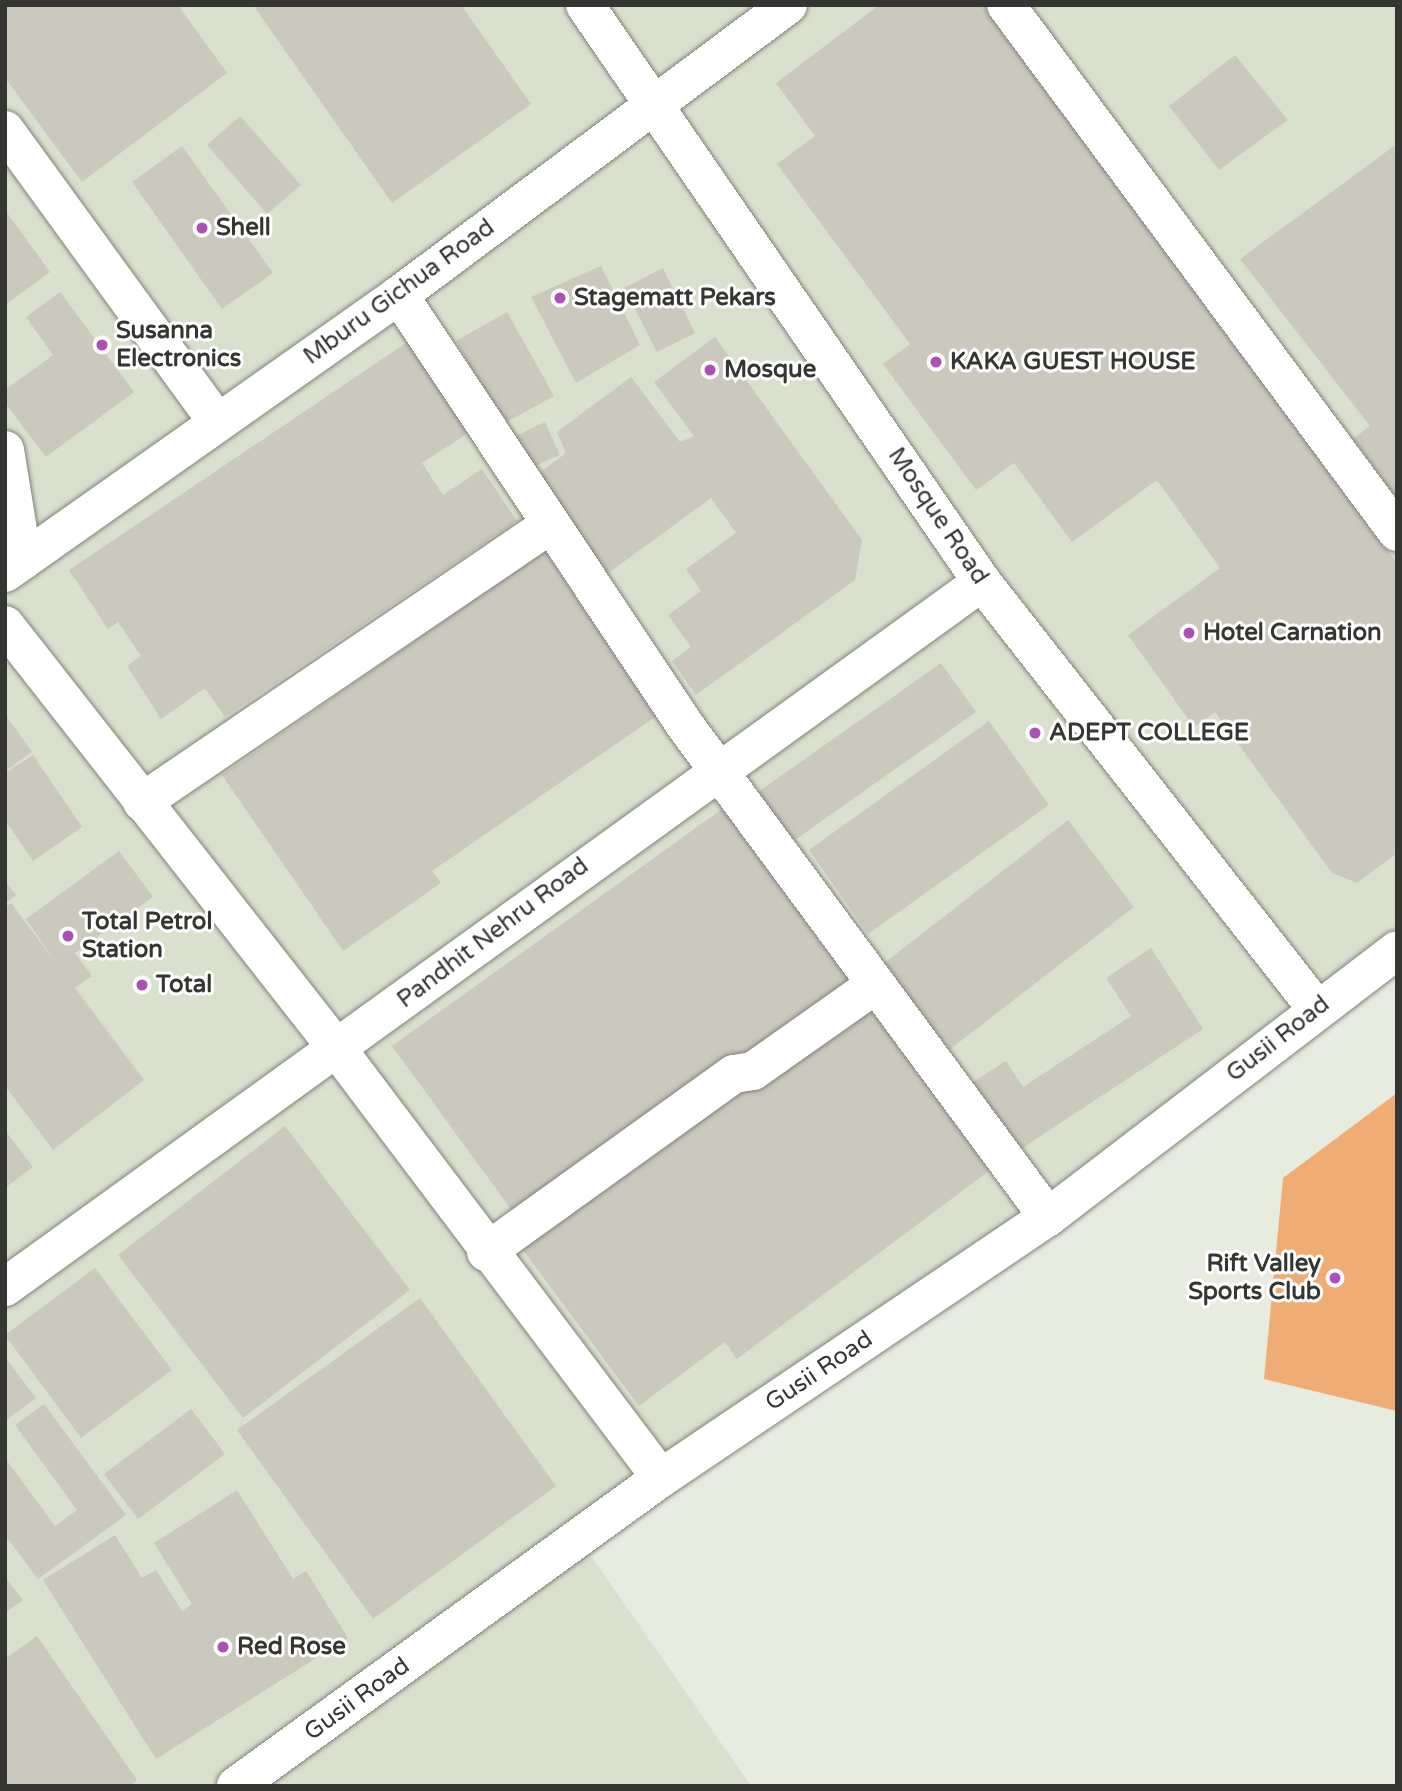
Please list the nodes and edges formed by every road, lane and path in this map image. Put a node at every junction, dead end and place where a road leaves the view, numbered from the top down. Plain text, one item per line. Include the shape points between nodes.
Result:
1 (585, 5) edge
2 (788, 5) edge
3 (1006, 5) edge
4 (657, 103) junction
5 (5, 130) edge
6 (399, 295) junction
7 (217, 422) junction
8 (5, 450) edge
9 (548, 526) junction
10 (1397, 532) edge
11 (14, 567) edge
12 (982, 582) junction
13 (5, 625) edge
14 (716, 769) junction
15 (142, 802) junction
16 (1397, 950) edge
17 (875, 985) junction
18 (1316, 1008) junction
19 (338, 1050) junction
20 (1048, 1216) junction
21 (486, 1252) junction
22 (5, 1287) edge
23 (661, 1478) junction
24 (236, 1786) edge

1 - 4 street, Mosque Road
2 - 4 street, Mburu Gichua Road
3 - 10 street
4 - 6 street, Mburu Gichua Road
4 - 12 street, Mosque Road
5 - 7 street
6 - 7 street, Mburu Gichua Road
6 - 9 street
7 - 11 street, Mburu Gichua Road
8 - 11 street
9 - 14 street
9 - 15 street
12 - 14 street, Pandhit Nehru Road
12 - 18 street, Mosque Road
13 - 15 street
14 - 17 street
14 - 19 street, Pandhit Nehru Road
15 - 19 street
16 - 18 street, Gusii Road
17 - 20 street
17 - 21 street via 753,1071 734,1074
18 - 20 street, Gusii Road
19 - 21 street
19 - 22 street, Pandhit Nehru Road
20 - 23 street, Gusii Road
21 - 23 street
23 - 24 street, Gusii Road

